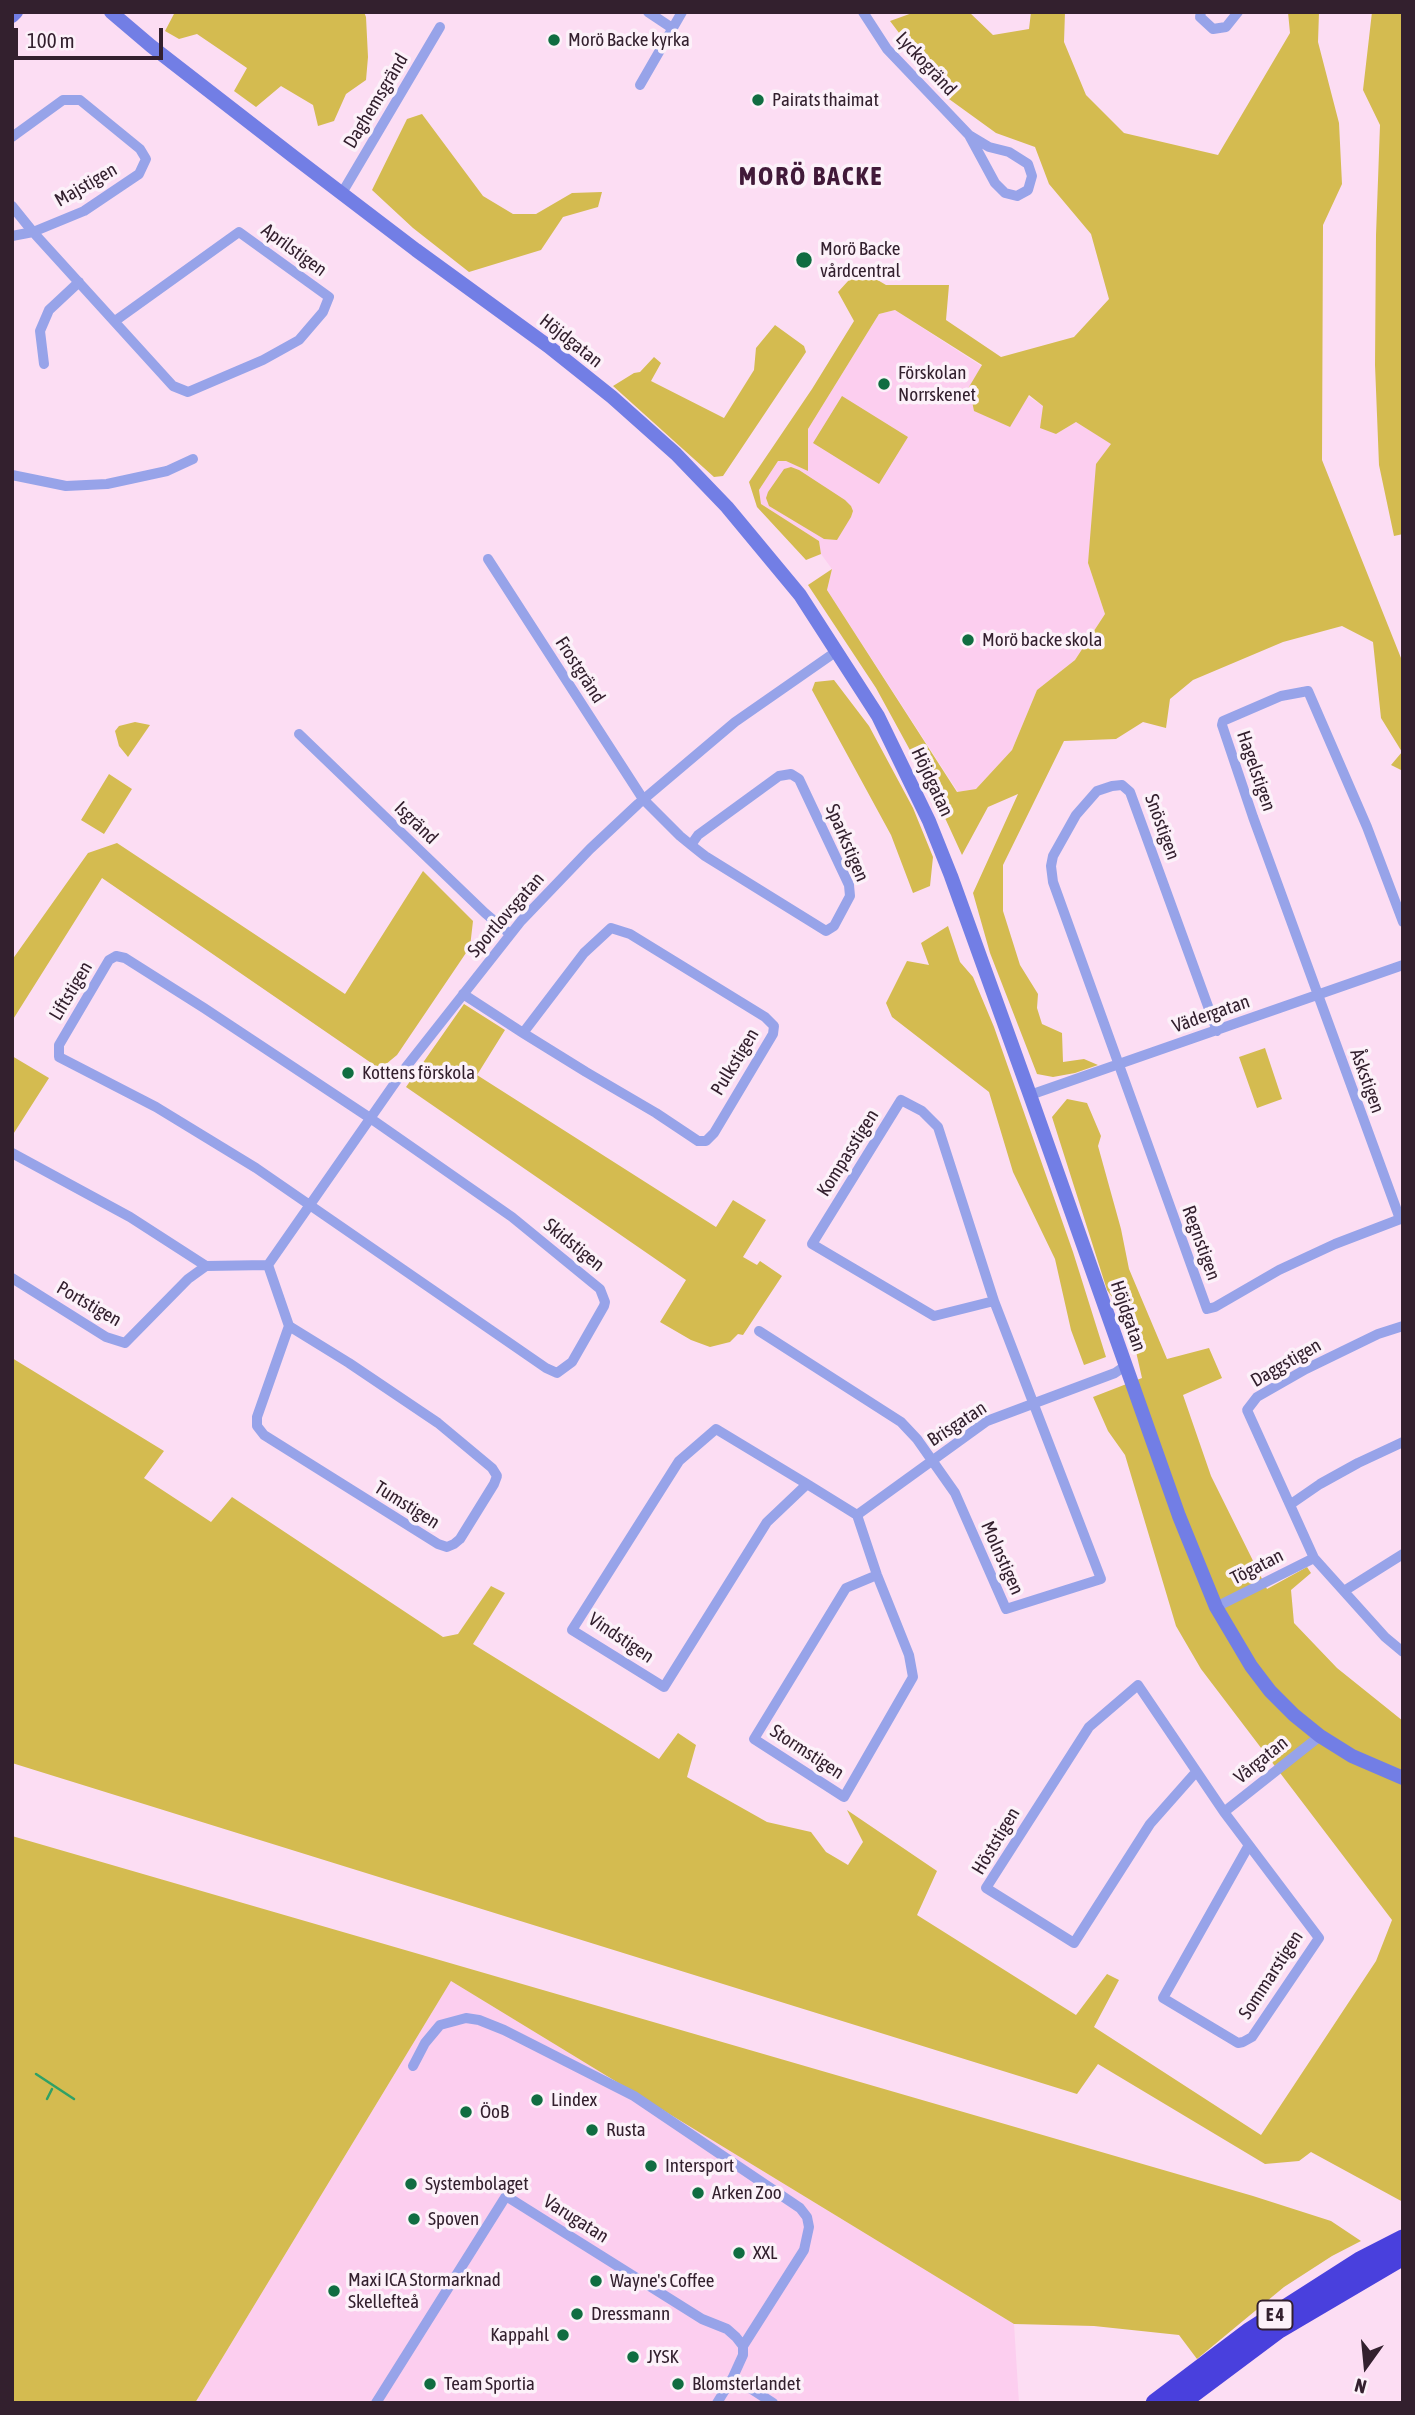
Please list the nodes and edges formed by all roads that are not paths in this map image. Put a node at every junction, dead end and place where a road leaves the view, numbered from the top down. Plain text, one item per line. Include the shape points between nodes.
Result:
1 (16, 12) edge
2 (111, 12) edge
3 (648, 12) edge
4 (682, 12) edge
5 (863, 12) edge
6 (1201, 12) edge
7 (1238, 12) edge
8 (12, 16) edge
9 (440, 27) dead end
10 (672, 27) junction
11 (640, 85) dead end
12 (969, 135) junction
13 (12, 137) edge
14 (342, 193) junction
15 (12, 206) edge
16 (33, 232) junction
17 (12, 236) edge
18 (79, 282) junction
19 (115, 321) junction
20 (44, 364) dead end
21 (193, 459) dead end
22 (12, 475) edge
23 (488, 559) dead end
24 (837, 651) junction
25 (299, 734) dead end
26 (643, 799) junction
27 (691, 845) junction
28 (1403, 922) edge
29 (510, 934) junction
30 (1403, 965) edge
31 (463, 994) junction
32 (1317, 995) junction
33 (1217, 1031) junction
34 (523, 1033) junction
35 (1118, 1063) junction
36 (1030, 1095) junction
37 (370, 1118) junction
38 (12, 1153) edge
39 (309, 1205) junction
40 (1401, 1218) edge
41 (268, 1265) junction
42 (206, 1266) junction
43 (12, 1278) edge
44 (994, 1301) junction
45 (289, 1326) junction
46 (1403, 1326) edge
47 (759, 1331) dead end
48 (1125, 1366) junction
49 (1035, 1403) junction
50 (1403, 1442) edge
51 (932, 1461) junction
52 (807, 1484) junction
53 (1291, 1504) junction
54 (856, 1515) junction
55 (1403, 1554) edge
56 (1314, 1558) junction
57 (877, 1574) junction
58 (1344, 1591) junction
59 (1216, 1607) junction
60 (1403, 1652) edge
61 (1320, 1736) junction
62 (1196, 1772) junction
63 (1403, 1778) edge
64 (1224, 1811) junction
65 (1249, 1845) junction
66 (413, 2066) dead end
67 (1403, 2239) edge
68 (1403, 2256) edge
69 (743, 2346) junction
70 (733, 2377) junction
71 (1213, 2377) junction
72 (376, 2403) edge
73 (717, 2403) edge
74 (773, 2403) edge
75 (1155, 2403) edge
76 (1180, 2403) edge
77 (1187, 2403) edge

1 - 8 street
2 - 14 street, Höjdgatan
3 - 10 street
4 - 10 street
5 - 12 street, Lyckogränd via 887,49
6 - 7 street via 1200,17 1213,29 1226,27
9 - 14 street, Daghemsgränd
10 - 11 street
12 - 12 street, Lyckogränd via 1028,164 1032,176 1028,190 1017,196 1005,193
13 - 16 street, Majstigen via 63,100 80,100 146,159 139,174 84,211
14 - 24 street, Höjdgatan via 548,346 676,454 764,549
15 - 16 street
16 - 17 street, Majstigen
16 - 18 street, Aprilstigen
18 - 19 street, Aprilstigen
18 - 20 street via 49,310 40,331
19 - 19 street, Aprilstigen via 173,386 188,392 299,340 323,312 329,297 239,232
21 - 22 street via 167,471 107,484 66,485
23 - 26 street, Frostgränd
24 - 26 street, Sportlovsgatan via 735,722
24 - 36 street, Höjdgatan via 878,716 929,821
25 - 29 street, Isgränd
26 - 27 street, Sparkstigen
26 - 29 street, Sportlovsgatan
27 - 27 street, Sparkstigen via 826,931 834,926 850,896 799,779 791,774 779,776 698,835
28 - 32 street, Hagelstigen via 1308,691 1281,696 1223,721
29 - 31 street, Sportlovsgatan
30 - 32 street, Vädergatan
31 - 34 street, Pulkstigen
31 - 37 street, Sportlovsgatan
32 - 33 street, Vädergatan
32 - 40 street, Åskstigen
33 - 35 street, Vädergatan
33 - 35 street, Snöstigen via 1138,808 1122,785 1112,786 1097,791 1076,815 1051,866 1053,883
34 - 34 street, Pulkstigen via 698,1141 713,1133 774,1026 630,934 611,928 584,953
35 - 36 street, Vädergatan
35 - 40 street, Regnstigen via 1207,1309 1279,1270
36 - 48 street, Höjdgatan
37 - 39 street, Sportlovsgatan
37 - 39 street, Skidstigen via 512,1217 600,1289 604,1306 572,1362 557,1374 546,1368
37 - 39 street, Liftstigen via 125,958 109,960 60,1045 60,1057 156,1107
38 - 42 street via 130,1217
39 - 41 street, Sportlovsgatan
41 - 42 street
41 - 45 street
42 - 43 street, Portstigen via 125,1343 106,1337
44 - 44 street, Kompasstigen via 934,1316 812,1244 901,1100 938,1127
44 - 49 street, Kompasstigen
45 - 45 street, Tumstigen via 257,1426 264,1435 438,1544 454,1544 494,1483 497,1476 492,1468 438,1423
46 - 53 street, Daggstigen via 1306,1369 1257,1396 1247,1410
47 - 51 street, Molnstigen via 901,1422
48 - 49 street, Brisgatan
48 - 59 street, Höjdgatan
49 - 51 street, Brisgatan via 987,1421
49 - 51 street, Molnstigen via 1101,1579 1006,1609 955,1493
50 - 53 street
51 - 54 street, Brisgatan
52 - 52 street, Vindstigen via 767,1521 664,1687 572,1630 679,1461 716,1429
52 - 54 street, Vindstigen
53 - 56 street, Daggstigen
54 - 57 street, Stormstigen
55 - 58 street
56 - 58 street, Daggstigen
56 - 59 street, Tögatan
57 - 57 street, Stormstigen via 846,1588 754,1739 845,1797 913,1677
58 - 60 street, Daggstigen
59 - 61 street, Höjdgatan via 1270,1691
61 - 63 street, Höjdgatan
61 - 64 street, Vårgatan
62 - 62 street, Höststigen via 1138,1685 1088,1727 986,1888 1074,1943 1150,1824
62 - 64 street, Höststigen
64 - 65 street, Sommarstigen
65 - 65 street, Sommarstigen via 1163,1998 1238,2043 1252,2037 1319,1938
66 - 69 street via 440,2025 466,2018 479,2020 634,2096 800,2208 810,2227 804,2250
67 - 75 highway, E 4 via 1249,2332
68 - 71 highway, E 4 via 1314,2307
69 - 70 street
69 - 72 street, Varugatan via 727,2329 702,2319 506,2196
70 - 73 street
70 - 74 street
71 - 76 highway, E 4
71 - 77 highway

